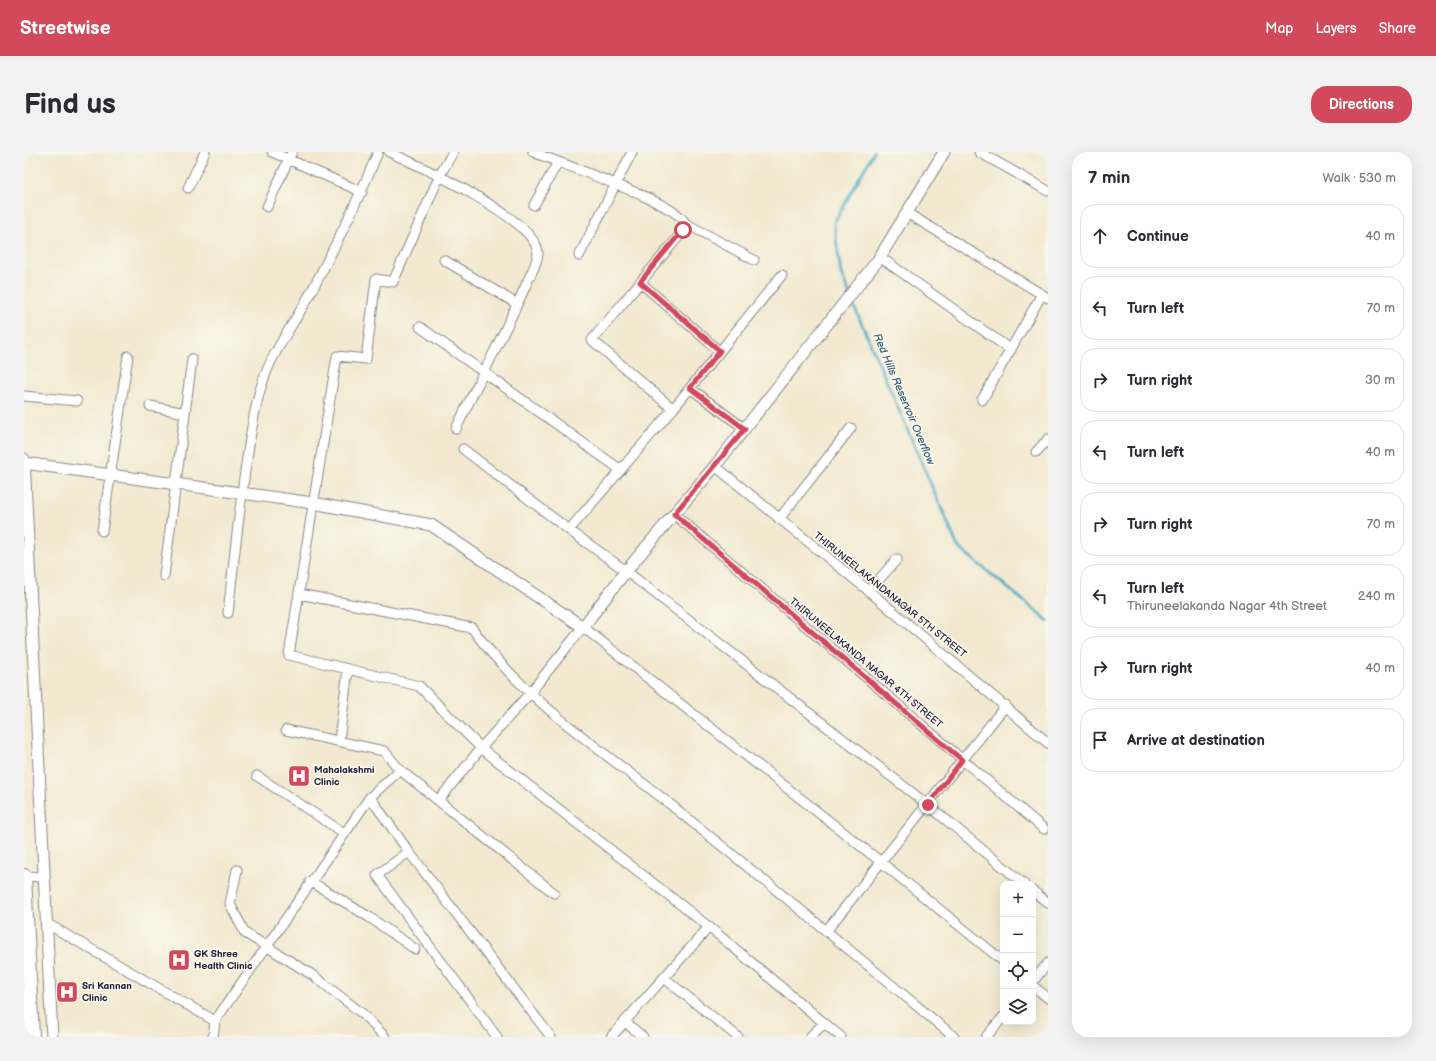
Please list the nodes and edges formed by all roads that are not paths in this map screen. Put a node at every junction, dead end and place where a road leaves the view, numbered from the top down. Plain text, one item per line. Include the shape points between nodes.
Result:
1 (205, 152) edge
2 (272, 152) edge
3 (378, 152) edge
4 (389, 152) edge
5 (453, 152) edge
6 (534, 152) edge
7 (632, 152) edge
8 (944, 152) edge
9 (979, 152) edge
10 (291, 156) edge
11 (558, 162) junction
12 (440, 175) junction
13 (614, 184) junction
14 (188, 188) dead end
15 (1048, 191) edge
16 (362, 192) junction
17 (534, 205) dead end
18 (267, 207) dead end
19 (907, 214) junction
20 (685, 223) junction
21 (580, 256) dead end
22 (879, 259) junction
23 (444, 260) dead end
24 (754, 260) dead end
25 (782, 275) dead end
26 (640, 282) junction
27 (1045, 296) edge
28 (517, 304) junction
29 (420, 327) dead end
30 (1011, 350) junction
31 (720, 351) junction
32 (128, 356) dead end
33 (192, 359) dead end
34 (484, 371) junction
35 (690, 388) junction
36 (24, 396) edge
37 (982, 400) dead end
38 (77, 401) dead end
39 (150, 406) dead end
40 (673, 409) junction
41 (185, 412) junction
42 (851, 428) dead end
43 (456, 429) dead end
44 (745, 429) junction
45 (1048, 439) edge
46 (463, 449) dead end
47 (1036, 452) dead end
48 (24, 459) edge
49 (24, 462) edge
50 (715, 466) junction
51 (621, 470) junction
52 (111, 475) junction
53 (176, 484) junction
54 (241, 493) junction
55 (313, 503) junction
56 (674, 514) junction
57 (780, 519) junction
58 (569, 530) junction
59 (102, 531) dead end
60 (897, 559) dead end
61 (626, 571) junction
62 (164, 576) dead end
63 (869, 591) junction
64 (299, 594) junction
65 (228, 613) dead end
66 (583, 626) junction
67 (348, 669) junction
68 (530, 693) junction
69 (1006, 705) junction
70 (286, 730) dead end
71 (339, 741) junction
72 (1048, 743) edge
73 (481, 748) junction
74 (962, 760) junction
75 (400, 770) junction
76 (257, 776) dead end
77 (370, 797) junction
78 (439, 800) junction
79 (928, 805) junction
80 (1044, 829) dead end
81 (344, 833) junction
82 (409, 852) junction
83 (881, 862) junction
84 (237, 870) dead end
85 (24, 876) edge
86 (44, 877) junction
87 (310, 881) junction
88 (1020, 881) edge
89 (554, 892) dead end
90 (1036, 893) edge
91 (1047, 902) edge
92 (46, 923) junction
93 (709, 927) junction
94 (827, 930) junction
95 (265, 946) junction
96 (415, 949) dead end
97 (1000, 959) edge
98 (1048, 964) edge
99 (664, 978) junction
100 (1036, 978) edge
101 (1036, 988) edge
102 (1048, 998) edge
103 (215, 1021) junction
104 (1000, 1021) edge
105 (625, 1022) junction
106 (824, 1023) junction
107 (32, 1037) edge
108 (52, 1037) edge
109 (213, 1037) edge
110 (385, 1037) edge
111 (497, 1037) edge
112 (551, 1037) edge
113 (611, 1037) edge
114 (644, 1037) edge
115 (738, 1037) edge
116 (810, 1037) edge
117 (841, 1037) edge
118 (954, 1037) edge
119 (986, 1037) edge

1 - 14 street
2 - 10 street
3 - 16 street
4 - 12 street
5 - 12 street
6 - 11 street
7 - 13 street
8 - 19 street
9 - 15 street
10 - 16 street
10 - 18 street
11 - 13 street
11 - 17 street
12 - 28 street via 516,221 534,241 538,253
12 - 55 street via 393,282 376,279 366,359 337,356
13 - 20 street via 670,209 683,218
13 - 21 street
16 - 54 street via 309,296 275,353 262,383 254,413
19 - 22 street
19 - 27 street
20 - 24 street
20 - 26 street via 679,236
22 - 30 street
22 - 44 street
23 - 28 street
25 - 31 street
26 - 31 street
26 - 40 street via 592,340
27 - 30 street
28 - 34 street
29 - 34 street
30 - 37 street
31 - 35 street
32 - 52 street
33 - 41 street
34 - 43 street
34 - 51 street
35 - 40 street
35 - 44 street
36 - 38 street
39 - 41 street
40 - 51 street
41 - 53 street
42 - 57 street
44 - 50 street
45 - 47 street
46 - 58 street
48 - 49 street
49 - 52 street
49 - 86 street
50 - 56 street
50 - 57 street, THIRUNEELAKANDANAGAR 5TH STREET
51 - 58 street
52 - 53 street
52 - 59 street
53 - 54 street
53 - 62 street
54 - 55 street
54 - 65 street
55 - 64 street
55 - 66 street via 431,525
56 - 61 street
56 - 74 street, THIRUNEELAKANDA NAGAR 4TH STREET
57 - 63 street, THIRUNEELAKANDANAGAR 5TH STREET
58 - 61 street
60 - 63 street
61 - 66 street
61 - 79 street
63 - 69 street, THIRUNEELAKANDANAGAR 5TH STREET
64 - 67 street via 289,656
64 - 68 street via 472,628
66 - 68 street
66 - 83 street
67 - 71 street
67 - 73 street via 419,686
68 - 73 street
68 - 94 street
69 - 72 street, THIRUNEELAKANDANAGAR 5TH STREET
69 - 74 street
70 - 71 street
71 - 75 street via 384,751
73 - 78 street
73 - 93 street
74 - 79 street
74 - 80 street, THIRUNEELAKANDA NAGAR 4TH STREET
75 - 77 street
75 - 78 street
76 - 81 street
77 - 81 street
77 - 82 street
78 - 89 street
79 - 83 street
79 - 88 street
81 - 87 street
82 - 111 street via 377,875
82 - 112 street
83 - 94 street
83 - 97 street
84 - 95 street via 230,904 245,933
85 - 86 street
85 - 107 highway
86 - 92 street
87 - 95 street
87 - 96 street
90 - 91 street
92 - 103 street
92 - 108 street
93 - 99 street
93 - 106 street
94 - 118 street
95 - 103 street
95 - 110 street via 314,976 364,1015
98 - 100 street
99 - 105 street
99 - 115 street
101 - 102 street
103 - 109 street
104 - 119 street
105 - 113 street
105 - 114 street
106 - 116 street
106 - 117 street

